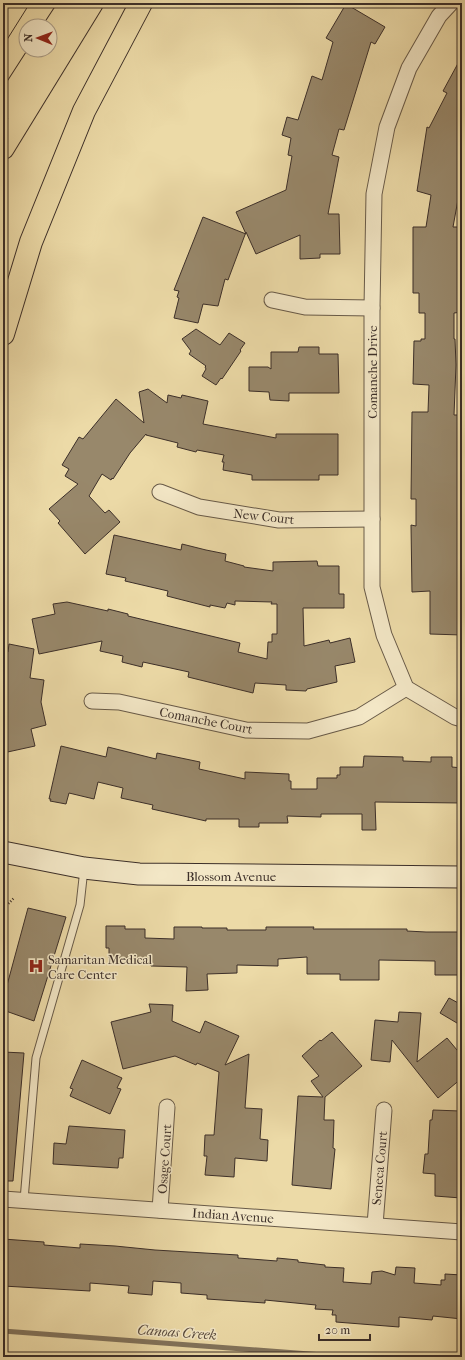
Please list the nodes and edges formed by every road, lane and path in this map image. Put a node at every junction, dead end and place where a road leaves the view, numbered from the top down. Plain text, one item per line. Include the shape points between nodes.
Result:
1 (70, 3) edge
2 (92, 3) edge
3 (140, 3) edge
4 (451, 3) edge
5 (58, 22) edge
6 (36, 58) edge
7 (3, 109) edge
8 (3, 148) edge
9 (272, 300) dead end
10 (372, 308) junction
11 (3, 334) edge
12 (160, 492) dead end
13 (372, 519) junction
14 (406, 688) junction
15 (92, 701) dead end
16 (462, 719) edge
17 (3, 852) edge
18 (84, 868) junction
19 (462, 877) edge
20 (14, 898) dead end
21 (3, 914) edge
22 (167, 1108) dead end
23 (384, 1110) dead end
24 (3, 1199) edge
25 (24, 1200) junction
26 (160, 1210) junction
27 (375, 1225) junction
28 (462, 1232) edge
29 (3, 1357) edge
30 (8, 1357) edge

1 - 5 highway
2 - 8 highway
3 - 11 highway via 84,111 31,242
4 - 10 street, Comanche Drive via 439,16 409,68 387,127 374,194
6 - 7 highway
9 - 10 street via 305,307
10 - 13 street, Comanche Drive
12 - 13 street, New Court via 199,507 279,520
13 - 14 street, Comanche Drive via 372,587 384,635
14 - 15 street, Comanche Court via 359,717 308,731 246,730 119,702
14 - 16 street
17 - 18 street, Blossom Avenue
18 - 19 street, Blossom Avenue via 146,874
18 - 25 lane via 80,905 36,1058
20 - 21 path
22 - 26 street, Osage Court
23 - 27 street, Seneca Court
24 - 25 street, Indian Avenue
25 - 26 street, Indian Avenue
26 - 27 street, Indian Avenue
27 - 28 street, Indian Avenue
29 - 30 lane

